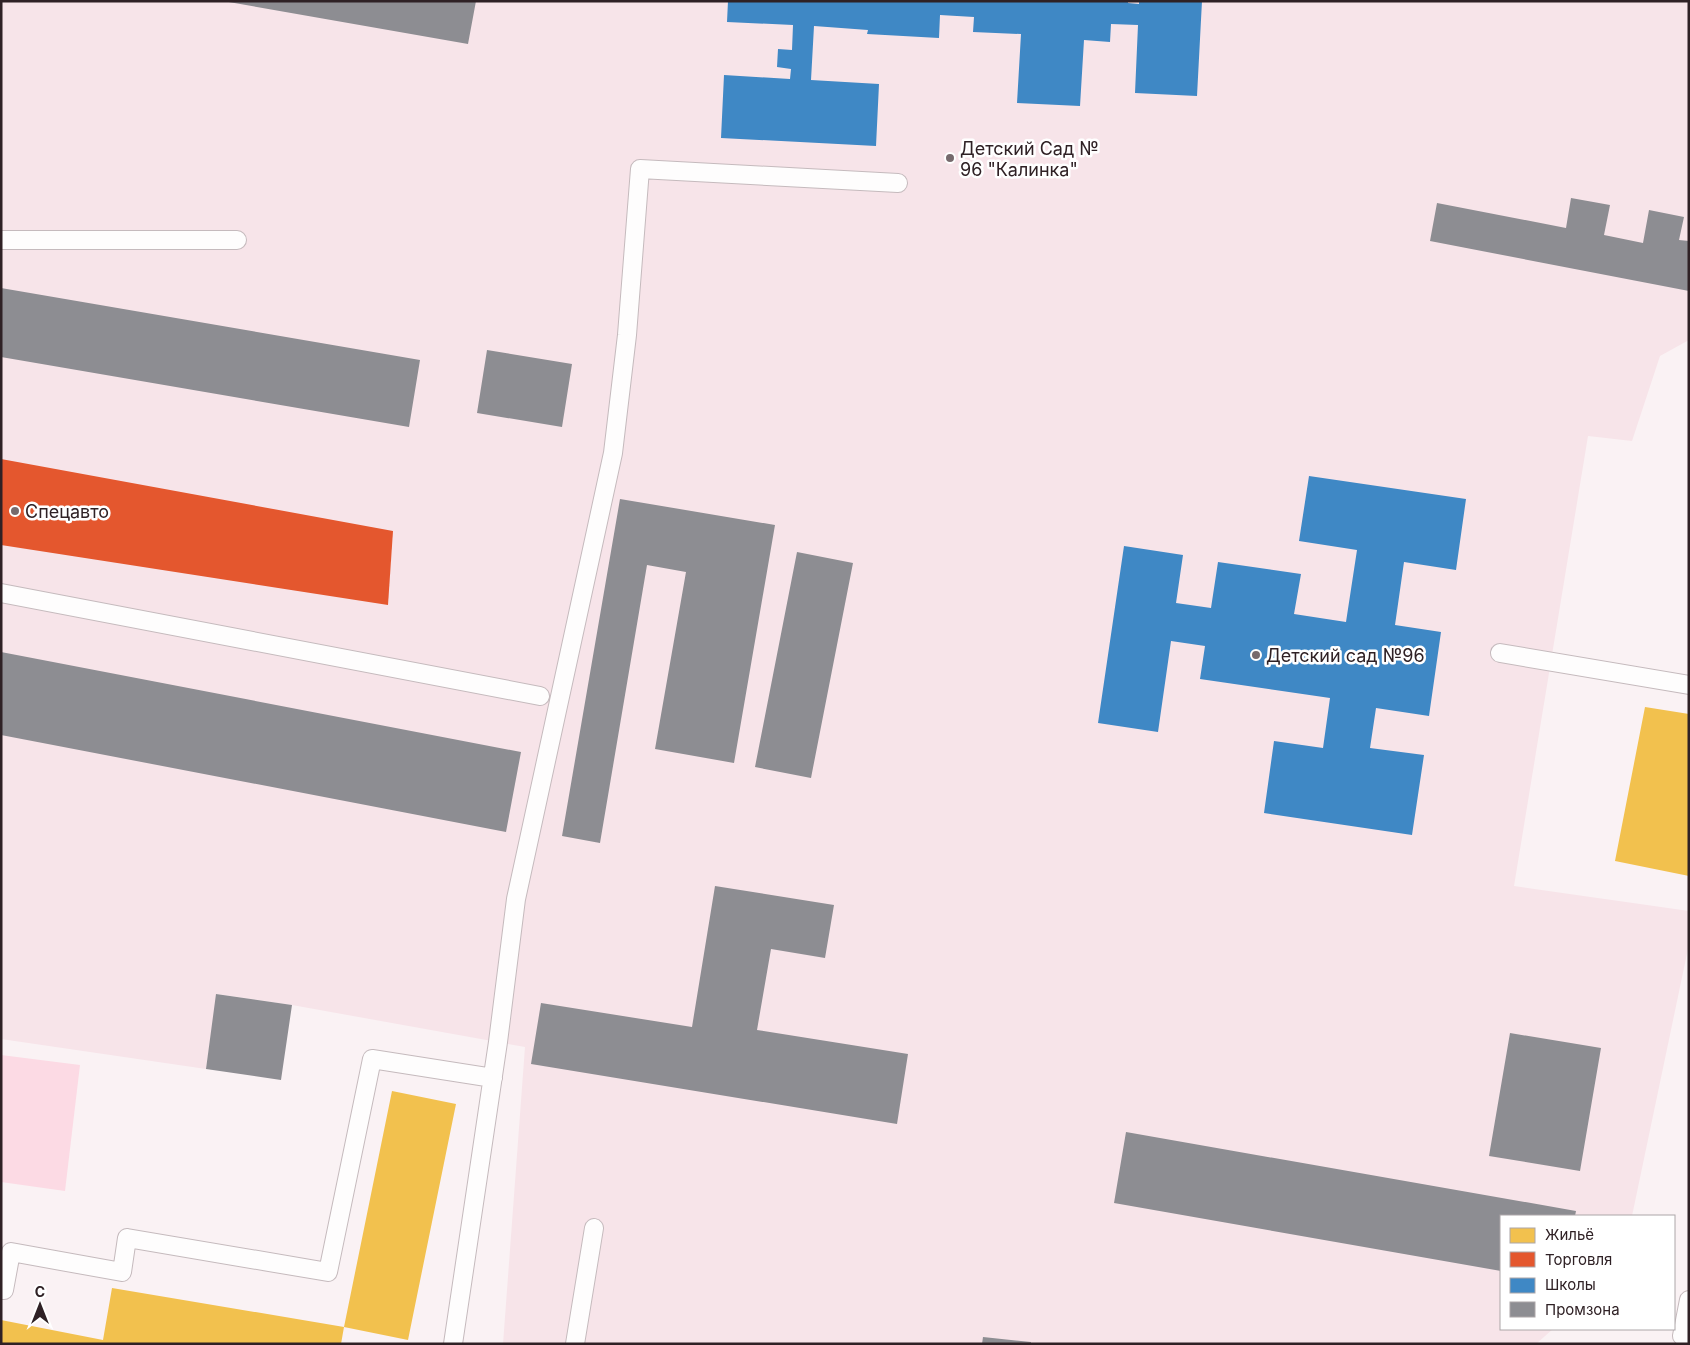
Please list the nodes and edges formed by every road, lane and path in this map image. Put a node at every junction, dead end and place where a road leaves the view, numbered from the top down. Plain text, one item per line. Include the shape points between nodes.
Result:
1 (898, 183) dead end
2 (1, 240) edge
3 (238, 240) dead end
4 (1, 593) edge
5 (1500, 653) dead end
6 (1689, 685) edge
7 (540, 696) dead end
8 (493, 1078) junction
9 (594, 1228) dead end
10 (1, 1290) edge
11 (1689, 1300) edge
12 (1689, 1337) edge
13 (453, 1344) edge
14 (575, 1344) edge

1 - 8 lane via 640,170 627,335 613,453 516,899
2 - 3 lane
4 - 7 lane
5 - 6 lane
8 - 10 lane via 372,1059 328,1272 127,1238 122,1272 11,1252 4,1290
8 - 13 lane
9 - 14 lane
11 - 12 lane via 1682,1336

